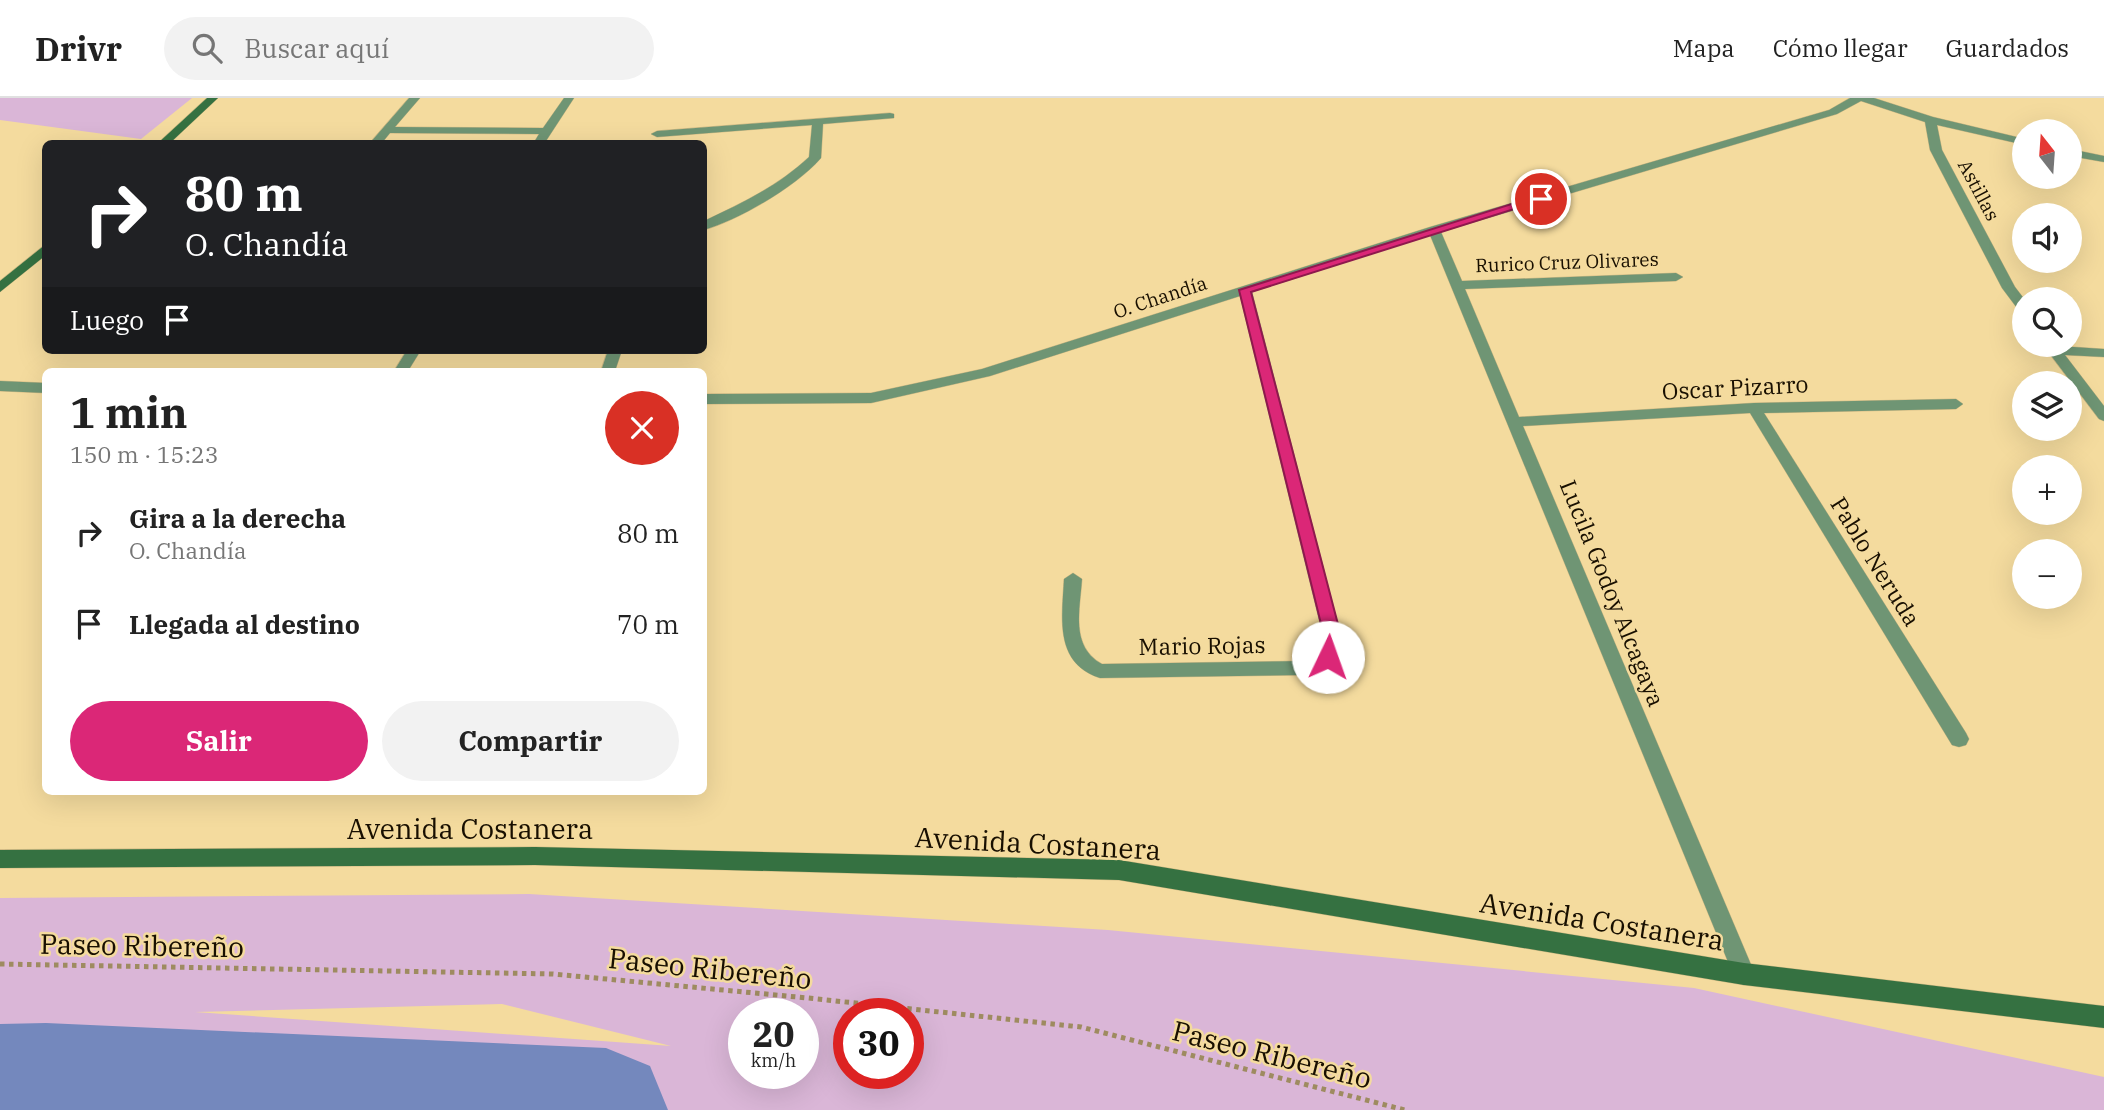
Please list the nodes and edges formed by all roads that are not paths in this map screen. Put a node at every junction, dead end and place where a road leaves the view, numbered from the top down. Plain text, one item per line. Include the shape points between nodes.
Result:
1 (213, 98) edge
2 (415, 98) edge
3 (569, 98) edge
4 (1861, 98) edge
5 (890, 116) dead end
6 (1930, 120) junction
7 (818, 123) junction
8 (386, 130) junction
9 (545, 131) junction
10 (657, 134) dead end
11 (2012, 139) edge
12 (166, 140) edge
13 (377, 140) edge
14 (540, 140) edge
15 (2082, 154) edge
16 (2104, 159) edge
17 (707, 224) edge
18 (1434, 230) junction
19 (42, 251) edge
20 (1676, 277) dead end
21 (1459, 285) junction
22 (0, 288) edge
23 (1245, 290) junction
24 (2012, 292) edge
25 (2082, 351) edge
26 (2104, 354) edge
27 (2060, 357) edge
28 (0, 387) edge
29 (42, 388) edge
30 (707, 400) edge
31 (1956, 404) dead end
32 (1754, 408) junction
33 (2104, 416) edge
34 (1516, 422) junction
35 (1073, 579) dead end
36 (1959, 739) dead end
37 (0, 859) edge
38 (1744, 974) junction
39 (2104, 1017) edge

1 - 12 main road
2 - 8 street
3 - 9 street
4 - 6 street
4 - 18 street, O. Chandía via 1833,112
5 - 7 street
6 - 11 street
6 - 24 street, Astillas via 1936,150
7 - 10 street
7 - 17 street via 815,158 792,179
8 - 9 street
8 - 13 street
9 - 14 street
15 - 16 street
18 - 21 street, Lucila Godoy Alcagaya
18 - 23 street, O. Chandía
19 - 22 main road
20 - 21 street, Rurico Cruz Olivares
21 - 34 street, Lucila Godoy Alcagaya
23 - 30 street, O. Chandía via 985,373 871,398
23 - 35 street, Mario Rojas via 1331,632 1328,657 1307,668 1100,671 1078,660 1071,640
25 - 26 street
27 - 33 street
28 - 29 street
31 - 32 street, Oscar Pizarro
32 - 34 street, Oscar Pizarro
32 - 36 street, Pablo Neruda
34 - 38 street, Lucila Godoy Alcagaya
37 - 38 main road, Avenida Costanera via 535,856 1119,870
38 - 39 main road, Avenida Costanera

